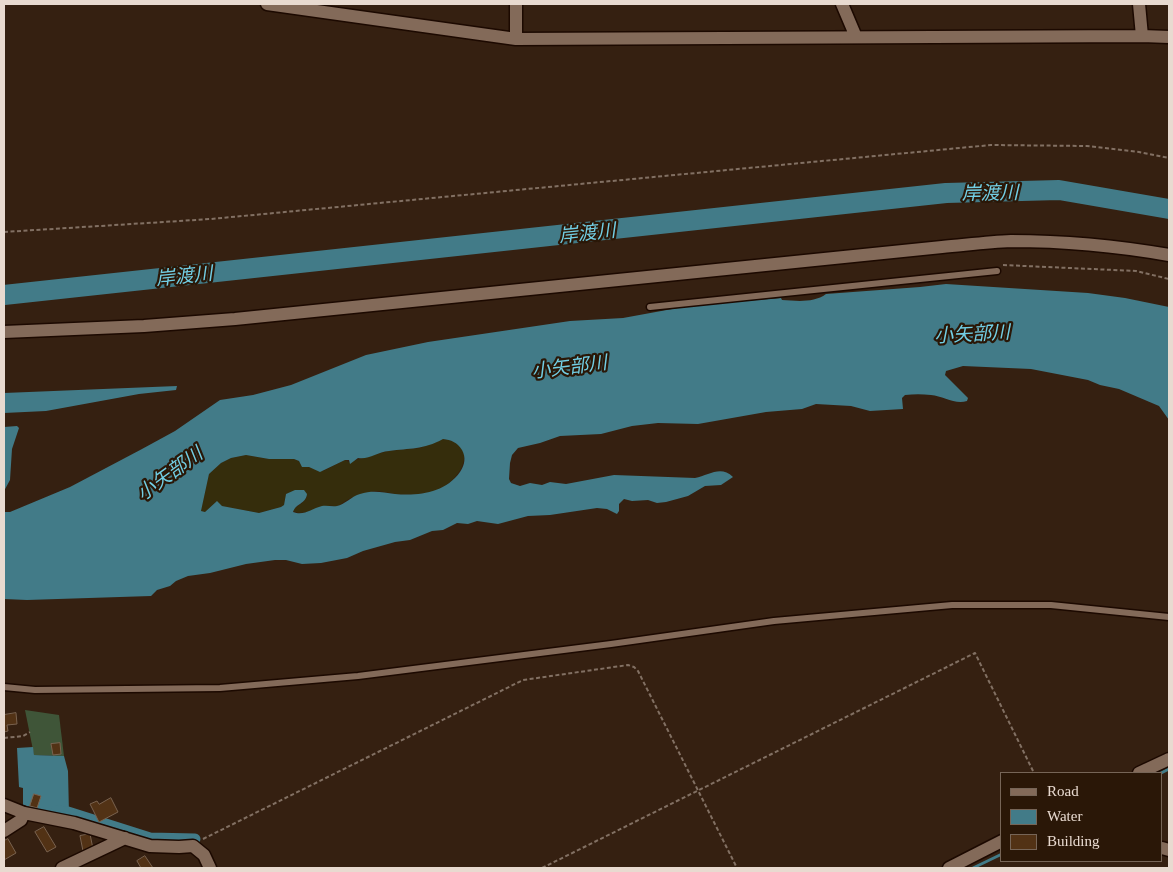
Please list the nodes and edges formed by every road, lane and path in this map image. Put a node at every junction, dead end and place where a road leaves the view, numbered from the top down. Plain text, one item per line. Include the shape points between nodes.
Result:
1 (267, 4) edge
2 (516, 4) edge
3 (842, 4) edge
4 (1139, 4) edge
5 (1142, 36) junction
6 (856, 37) junction
7 (1169, 38) edge
8 (516, 39) junction
9 (1169, 158) edge
10 (4, 232) edge
11 (1169, 255) edge
12 (997, 272) joint
13 (1169, 279) edge
14 (650, 307) dead end
15 (4, 332) edge
16 (1169, 616) edge
17 (4, 687) edge
18 (30, 732) dead end
19 (4, 738) edge
20 (1169, 759) edge
21 (1034, 772) edge
22 (1141, 772) edge
23 (697, 790) junction
24 (4, 805) edge
25 (24, 813) junction
26 (4, 831) edge
27 (125, 838) junction
28 (1000, 842) edge
29 (193, 846) junction
30 (62, 868) edge
31 (210, 868) edge
32 (542, 868) edge
33 (737, 868) edge
34 (949, 868) edge

1 - 8 street
2 - 8 street
3 - 6 street
4 - 5 street
5 - 6 street
5 - 7 street
6 - 8 street
9 - 10 path via 1087,146 991,145 211,220
11 - 15 street via 1058,242 1010,241 235,319
12 - 13 path via 998,265 1136,271
12 - 14 lane
16 - 17 lane via 1051,605 952,605 774,620 338,678 220,688 44,690
18 - 19 path
20 - 22 street
21 - 23 path via 974,653
23 - 29 path via 638,671 628,665 523,680
23 - 32 path
23 - 33 path
24 - 25 street
25 - 26 street via 21,820
25 - 27 street
27 - 29 street via 150,846
27 - 30 street
28 - 34 street
29 - 31 street via 204,856

